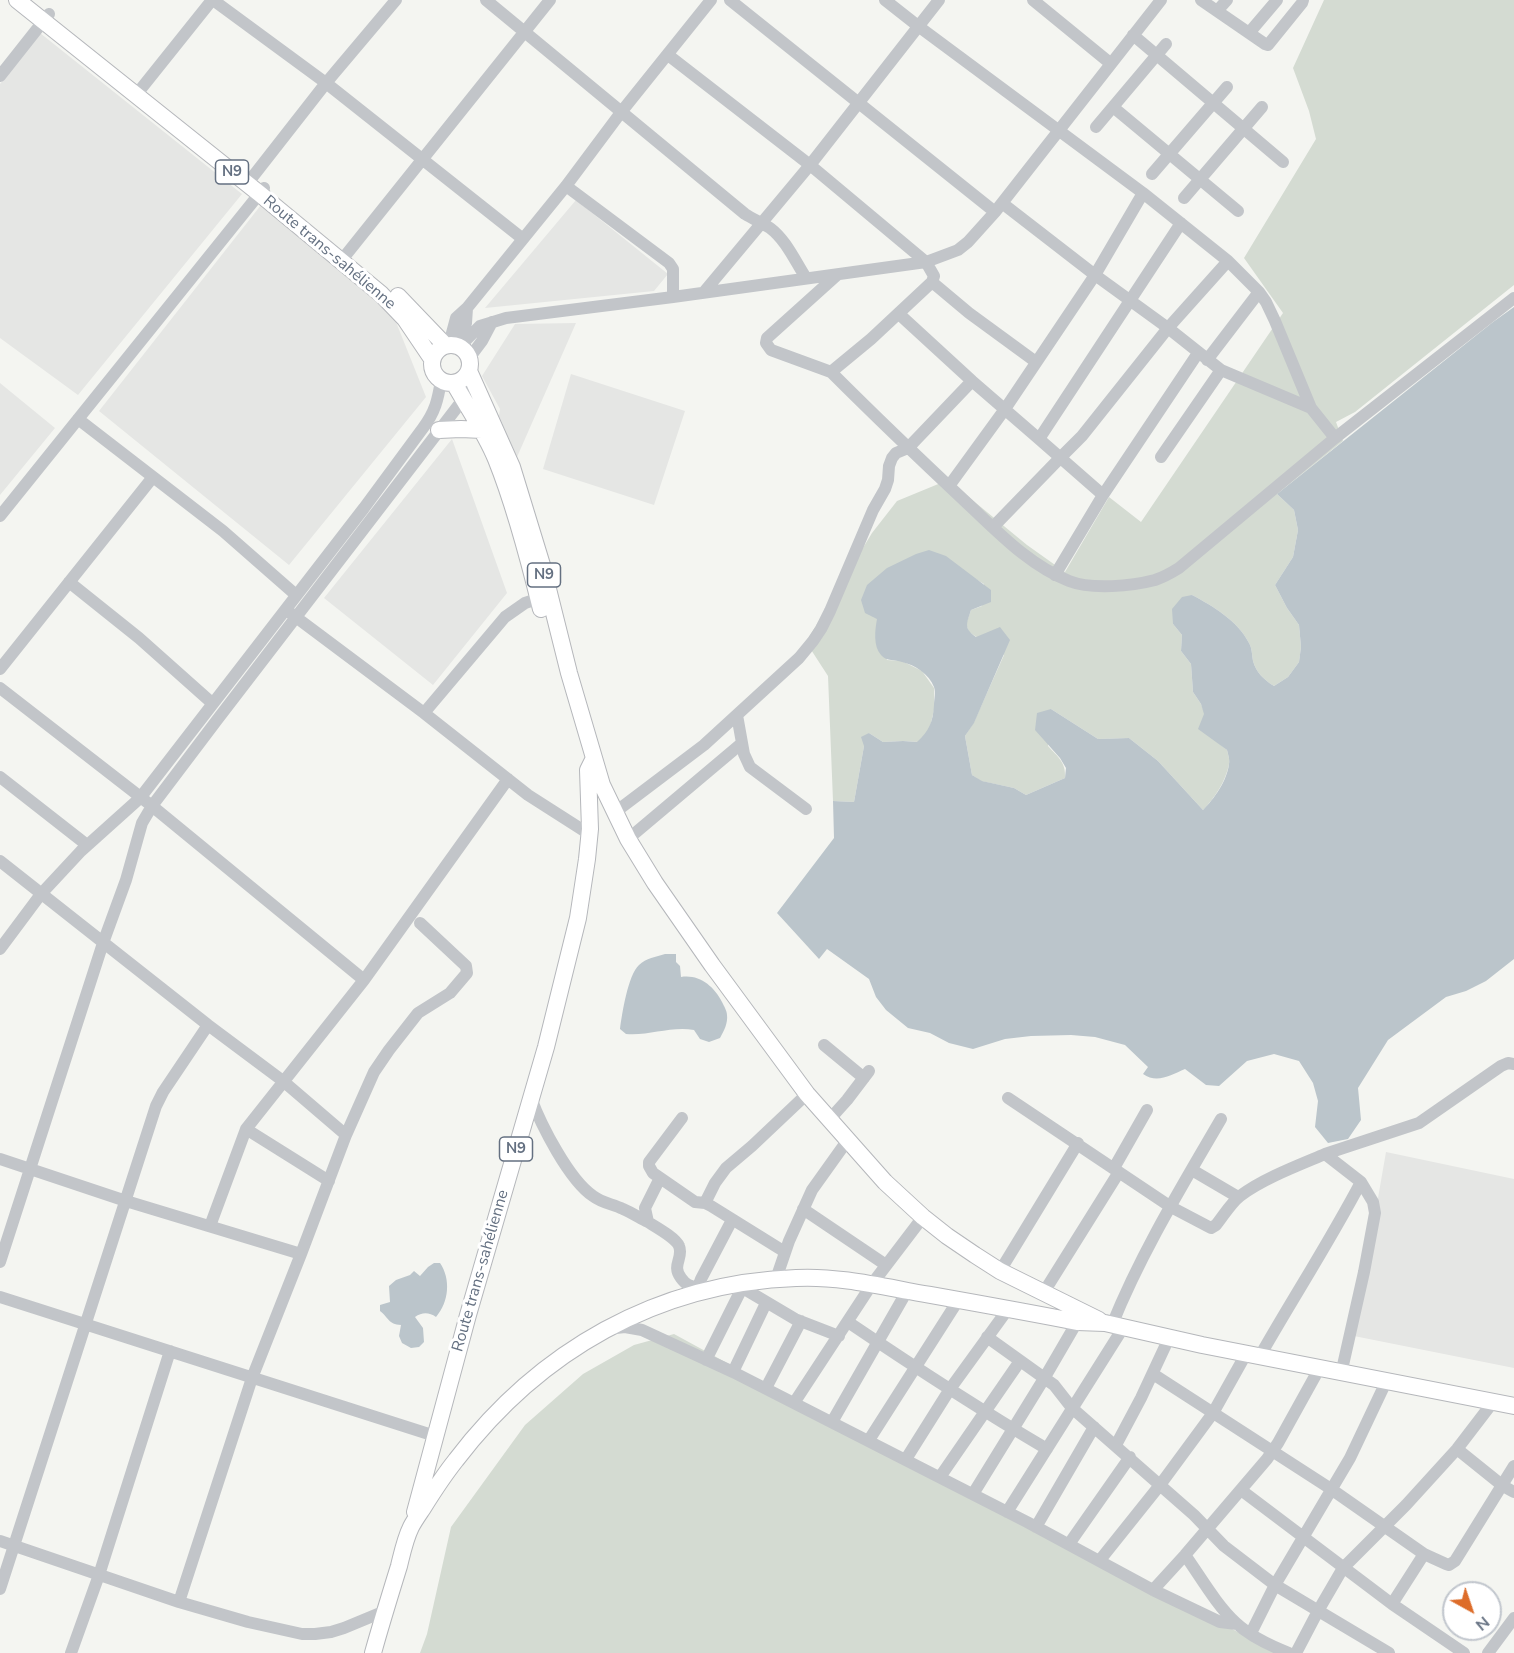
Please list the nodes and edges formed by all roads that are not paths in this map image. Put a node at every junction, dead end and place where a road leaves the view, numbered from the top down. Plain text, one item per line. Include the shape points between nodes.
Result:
1 (17, 0) edge
2 (32, 0) edge
3 (213, 0) edge
4 (396, 0) edge
5 (486, 0) edge
6 (550, 0) edge
7 (711, 0) edge
8 (730, 0) edge
9 (885, 0) edge
10 (939, 0) edge
11 (1033, 0) edge
12 (1161, 0) edge
13 (1201, 0) edge
14 (1227, 0) edge
15 (1277, 0) edge
16 (1303, 0) edge
17 (1217, 11) junction
18 (46, 18) junction
19 (918, 26) junction
20 (524, 32) junction
21 (1249, 33) junction
22 (1133, 35) junction
23 (1166, 44) dead end
24 (1156, 54) junction
25 (668, 55) junction
26 (1110, 63) junction
27 (0, 76) edge
28 (326, 83) junction
29 (1227, 87) dead end
30 (139, 92) junction
31 (858, 101) junction
32 (1213, 103) junction
33 (1113, 107) junction
34 (1262, 107) dead end
35 (622, 111) junction
36 (1096, 127) dead end
37 (1244, 129) junction
38 (1058, 130) junction
39 (1168, 154) junction
40 (422, 158) junction
41 (1283, 162) dead end
42 (810, 165) junction
43 (1152, 174) dead end
44 (1200, 180) junction
45 (256, 186) junction
46 (566, 186) junction
47 (1143, 193) junction
48 (1184, 198) dead end
49 (999, 207) junction
50 (1238, 211) dead end
51 (1180, 223) junction
52 (761, 224) junction
53 (523, 239) junction
54 (344, 257) junction
55 (1228, 261) junction
56 (926, 262) junction
57 (837, 275) junction
58 (1095, 275) junction
59 (806, 278) junction
60 (932, 282) junction
61 (704, 292) junction
62 (1258, 292) junction
63 (673, 297) junction
64 (1514, 298) edge
65 (1130, 300) junction
66 (899, 314) junction
67 (1168, 328) junction
68 (458, 351) junction
69 (1203, 356) junction
70 (432, 359) junction
71 (1036, 362) junction
72 (1221, 370) junction
73 (831, 372) junction
74 (972, 381) junction
75 (447, 382) junction
76 (463, 399) junction
77 (1311, 408) junction
78 (1005, 409) junction
79 (78, 419) junction
80 (439, 430) junction
81 (482, 430) junction
82 (1335, 438) junction
83 (1039, 439) junction
84 (908, 448) junction
85 (1161, 457) dead end
86 (1060, 458) junction
87 (153, 477) junction
88 (949, 486) junction
89 (1103, 495) junction
90 (0, 516) edge
91 (993, 527) junction
92 (1055, 575) junction
93 (69, 582) junction
94 (296, 595) junction
95 (543, 597) junction
96 (291, 614) junction
97 (0, 669) edge
98 (0, 688) edge
99 (212, 703) junction
100 (424, 713) junction
101 (737, 715) junction
102 (742, 743) junction
103 (592, 762) junction
104 (0, 777) edge
105 (507, 779) junction
106 (140, 798) junction
107 (152, 806) junction
108 (806, 809) dead end
109 (614, 813) junction
110 (589, 834) junction
111 (628, 839) junction
112 (87, 845) junction
113 (0, 861) edge
114 (41, 894) junction
115 (420, 923) dead end
116 (103, 943) junction
117 (0, 949) edge
118 (364, 980) junction
119 (208, 1024) junction
120 (824, 1045) dead end
121 (1514, 1064) edge
122 (283, 1081) junction
123 (807, 1094) junction
124 (531, 1097) junction
125 (1008, 1098) dead end
126 (1147, 1110) dead end
127 (682, 1118) dead end
128 (1221, 1119) dead end
129 (829, 1120) junction
130 (246, 1129) junction
131 (346, 1135) junction
132 (846, 1141) junction
133 (1077, 1143) junction
134 (1325, 1154) junction
135 (0, 1159) edge
136 (30, 1168) junction
137 (1117, 1170) junction
138 (1192, 1170) junction
139 (660, 1178) junction
140 (329, 1180) junction
141 (1361, 1182) junction
142 (1238, 1197) junction
143 (126, 1201) junction
144 (705, 1203) junction
145 (1171, 1207) junction
146 (803, 1209) junction
147 (922, 1217) junction
148 (732, 1220) junction
149 (648, 1222) junction
150 (210, 1226) junction
151 (785, 1252) junction
152 (301, 1254) junction
153 (0, 1262) edge
154 (886, 1265) junction
155 (1000, 1271) junction
156 (776, 1279) junction
157 (872, 1284) junction
158 (739, 1286) junction
159 (697, 1290) junction
160 (907, 1291) junction
161 (1044, 1292) junction
162 (0, 1297) edge
163 (959, 1299) junction
164 (766, 1303) junction
165 (1008, 1309) junction
166 (801, 1322) junction
167 (848, 1322) junction
168 (1077, 1322) junction
169 (85, 1324) junction
170 (1113, 1325) junction
171 (603, 1330) junction
172 (839, 1336) junction
173 (987, 1337) junction
174 (1168, 1338) junction
175 (878, 1342) junction
176 (170, 1352) junction
177 (1253, 1355) junction
178 (706, 1360) junction
179 (1020, 1361) junction
180 (916, 1368) junction
181 (1319, 1369) junction
182 (733, 1372) junction
183 (1153, 1374) junction
184 (1341, 1374) junction
185 (1045, 1377) junction
186 (252, 1378) junction
187 (1386, 1382) junction
188 (766, 1388) junction
189 (950, 1389) junction
190 (1493, 1402) junction
191 (794, 1403) junction
192 (1514, 1406) edge
193 (1072, 1408) junction
194 (986, 1412) junction
195 (1213, 1413) junction
196 (832, 1422) junction
197 (1094, 1428) junction
198 (1013, 1429) junction
199 (435, 1436) junction
200 (868, 1440) junction
201 (1116, 1445) junction
202 (1047, 1449) junction
203 (1457, 1449) junction
204 (1272, 1451) junction
205 (1130, 1457) junction
206 (906, 1460) junction
207 (1514, 1466) edge
208 (940, 1477) junction
209 (1160, 1485) junction
210 (1331, 1489) junction
211 (1509, 1489) edge
212 (1241, 1490) junction
213 (973, 1494) junction
214 (1007, 1512) junction
215 (411, 1527) junction
216 (1036, 1527) junction
217 (1385, 1527) junction
218 (1207, 1529) junction
219 (1302, 1538) junction
220 (0, 1541) edge
221 (1069, 1544) junction
222 (14, 1546) junction
223 (1424, 1554) junction
224 (1185, 1555) junction
225 (1100, 1560) junction
226 (1343, 1568) junction
227 (99, 1575) junction
228 (1275, 1585) junction
229 (0, 1589) edge
230 (1153, 1590) junction
231 (179, 1602) junction
232 (1392, 1604) junction
233 (385, 1611) junction
234 (1318, 1611) junction
235 (1514, 1618) edge
236 (1237, 1624) junction
237 (1251, 1633) junction
238 (1274, 1650) edge
239 (71, 1653) edge
240 (373, 1653) edge
241 (1289, 1653) edge
242 (1296, 1653) edge
243 (1389, 1653) edge
244 (1464, 1653) edge
245 (1488, 1653) edge

1 - 18 highway, Route trans-sahélienne / N9
2 - 18 highway, Route trans-sahélienne / N9
3 - 28 street
3 - 30 street
4 - 28 street
5 - 20 street
6 - 20 street
7 - 25 street
8 - 31 street
9 - 19 street
10 - 19 street
11 - 26 street
12 - 22 street
13 - 17 street
14 - 17 street
15 - 21 street
16 - 21 street via 1270,43 1264,44
17 - 21 street
18 - 27 street
18 - 30 highway, Route trans-sahélienne / N9
19 - 31 street
19 - 38 street
20 - 35 street
20 - 40 street
22 - 24 street
22 - 26 street
23 - 24 street
24 - 32 street
24 - 33 street
25 - 35 street
25 - 42 street
26 - 38 street
28 - 40 street
28 - 45 street
29 - 32 street
30 - 45 highway, Route trans-sahélienne / N9
31 - 42 street
31 - 49 street
32 - 37 street
32 - 39 street
33 - 36 street
33 - 39 street
34 - 37 street
35 - 46 street
35 - 52 street
37 - 41 street
37 - 44 street
38 - 47 street
38 - 49 street
39 - 43 street
39 - 44 street
40 - 53 street
40 - 54 street
42 - 52 street
42 - 56 street
44 - 48 street
44 - 50 street
45 - 54 highway, Route trans-sahélienne / N9
45 - 79 street
46 - 53 street
46 - 63 street via 669,262 673,269
47 - 51 street
47 - 58 street
49 - 56 street via 958,250
49 - 58 street
51 - 55 street
51 - 65 street
52 - 59 street via 783,241
52 - 61 street
53 - 68 street via 467,308
54 - 68 highway, Route trans-sahélienne / N9 via 404,302
54 - 70 highway, Route trans-sahélienne / N9 via 393,305
55 - 62 street
55 - 67 street
56 - 57 street
56 - 60 street via 934,276
57 - 59 street
57 - 73 street via 766,342 771,350
58 - 65 street
58 - 71 street
59 - 61 street
60 - 66 street
60 - 71 street
61 - 63 street
62 - 69 street
62 - 77 street via 1275,321
63 - 68 street via 506,318 492,322 482,341
64 - 82 street
65 - 67 street
65 - 83 street
66 - 73 street
66 - 74 street
67 - 69 street
67 - 86 street via 1094,423
68 - 70 highway via 436,351
68 - 75 highway via 463,379
68 - 76 street
68 - 95 highway, Route trans-sahélienne / N9 via 512,467 542,565
69 - 72 street
69 - 89 street
70 - 75 highway, Route trans-sahélienne / N9 via 433,371
71 - 78 street
72 - 77 street
72 - 85 street
73 - 84 street
74 - 78 street
74 - 84 street
75 - 76 highway, Route trans-sahélienne / N9
75 - 94 street via 432,415
76 - 80 street
76 - 81 highway, Route trans-sahélienne / N9
77 - 82 street
78 - 83 street
78 - 88 street
79 - 87 street
79 - 90 street
80 - 81 highway
80 - 96 street
81 - 95 highway, Route trans-sahélienne / N9 via 496,458
82 - 92 street via 1166,576 1099,586
83 - 86 street
84 - 88 street
84 - 101 street via 892,458 885,489 821,629 799,658
86 - 89 street
86 - 91 street
87 - 93 street
87 - 94 street
88 - 91 street
89 - 92 street
91 - 92 street via 1027,558
93 - 97 street
93 - 99 street
94 - 96 street
95 - 100 street via 505,617
95 - 103 highway, Route trans-sahélienne / N9 via 569,673
96 - 99 street
96 - 100 street
96 - 107 street
98 - 106 street
99 - 106 street
100 - 105 street
101 - 102 street
101 - 109 street
102 - 108 street via 750,766
102 - 111 street
103 - 109 highway, Route trans-sahélienne / N9
103 - 110 highway, Route trans-sahélienne / N9 via 588,773
104 - 112 street
105 - 110 street
105 - 118 street
106 - 107 street
106 - 112 street
107 - 116 street via 142,823
107 - 118 street
109 - 111 highway, Route trans-sahélienne / N9
110 - 124 highway, Route trans-sahélienne / N9 via 578,918
111 - 123 highway, Route trans-sahélienne / N9 via 673,910
112 - 114 street
113 - 114 street
114 - 116 street
114 - 117 street
115 - 131 street via 466,966 467,973 450,993 418,1013 389,1050 374,1072
116 - 119 street
116 - 136 street
118 - 122 street
119 - 122 street
119 - 143 street via 156,1106
120 - 129 street via 867,1074
121 - 134 street via 1501,1066 1419,1123
122 - 130 street
122 - 131 street
123 - 129 highway, Route trans-sahélienne / N9
123 - 144 street via 726,1168
124 - 149 street via 560,1156 585,1190 598,1200
124 - 199 highway, Route trans-sahélienne / N9
125 - 133 street
126 - 137 street
127 - 139 street via 649,1162
128 - 138 street
129 - 132 highway, Route trans-sahélienne / N9
130 - 140 street
130 - 150 street
131 - 140 street
132 - 146 street
132 - 147 highway, Route trans-sahélienne / N9
133 - 137 street
133 - 155 street
134 - 141 street
134 - 142 street
135 - 136 street
136 - 143 street
136 - 153 street
137 - 145 street
137 - 161 street
138 - 142 street
138 - 145 street
139 - 144 street via 695,1202
139 - 149 street via 645,1208
140 - 152 street
141 - 177 street via 1339,1224
141 - 184 street via 1375,1213
142 - 145 street via 1213,1227
143 - 150 street
143 - 169 street
144 - 148 street
145 - 170 street
146 - 151 street
146 - 154 street
147 - 154 street
147 - 155 highway, Route trans-sahélienne / N9
148 - 151 street
148 - 159 street
149 - 159 street via 678,1244 678,1274
150 - 152 street
151 - 156 street
152 - 186 street
154 - 157 street
155 - 161 highway, Route trans-sahélienne / N9
156 - 157 highway
156 - 158 highway
157 - 160 highway
157 - 167 street
158 - 159 highway
158 - 164 street
158 - 178 street
159 - 171 highway
160 - 163 highway
160 - 175 street
161 - 170 highway, Route trans-sahélienne / N9
162 - 169 street
163 - 165 highway
163 - 180 street
164 - 166 street
164 - 182 street
165 - 168 highway
165 - 173 street
166 - 172 street
166 - 188 street
167 - 172 street
167 - 175 street
168 - 170 highway
168 - 185 street
169 - 176 street
169 - 222 street
170 - 174 highway
170 - 193 street
171 - 178 street via 642,1330
171 - 215 highway via 528,1381 501,1407 442,1477
172 - 191 street
173 - 179 street
173 - 189 street
174 - 177 highway
174 - 183 street
175 - 180 street
175 - 196 street
176 - 186 street
176 - 227 street
177 - 181 highway
177 - 195 street
178 - 182 street
179 - 185 street
179 - 194 street
180 - 189 street
180 - 200 street
181 - 184 highway
181 - 204 street
182 - 188 street
183 - 195 street
183 - 201 street
184 - 187 highway
185 - 193 street
185 - 198 street
186 - 199 street
186 - 231 street
187 - 190 highway
187 - 210 street via 1361,1438
188 - 191 street
189 - 194 street
189 - 206 street
190 - 192 highway
190 - 203 street
191 - 196 street
193 - 197 street
193 - 202 street
194 - 198 street
194 - 208 street
195 - 204 street
195 - 209 street
196 - 200 street
197 - 201 street
197 - 216 street
198 - 202 street
198 - 213 street
199 - 215 highway, Route trans-sahélienne / N9
200 - 206 street
201 - 205 street
202 - 214 street
203 - 211 street
203 - 217 street
204 - 210 street
204 - 212 street
205 - 209 street
205 - 221 street
206 - 208 street
207 - 211 street
208 - 213 street
209 - 218 street
209 - 225 street
210 - 217 street
210 - 219 street
211 - 223 street via 1452,1564
212 - 218 street
212 - 219 street
213 - 214 street
214 - 216 street
215 - 233 highway
216 - 221 street
217 - 223 street
217 - 226 street
218 - 224 street
218 - 228 street
219 - 226 street
219 - 228 street
220 - 222 street
221 - 225 street
222 - 227 street
222 - 229 street
223 - 232 street
224 - 230 street
224 - 236 street
225 - 230 street
226 - 232 street
226 - 234 street
227 - 231 street
227 - 239 street
228 - 234 street
228 - 237 street
230 - 236 street via 1220,1622
231 - 233 street via 302,1634 344,1628
232 - 244 street
233 - 240 highway
234 - 242 street
234 - 243 street
235 - 245 street
236 - 237 street
237 - 238 street
238 - 241 street

